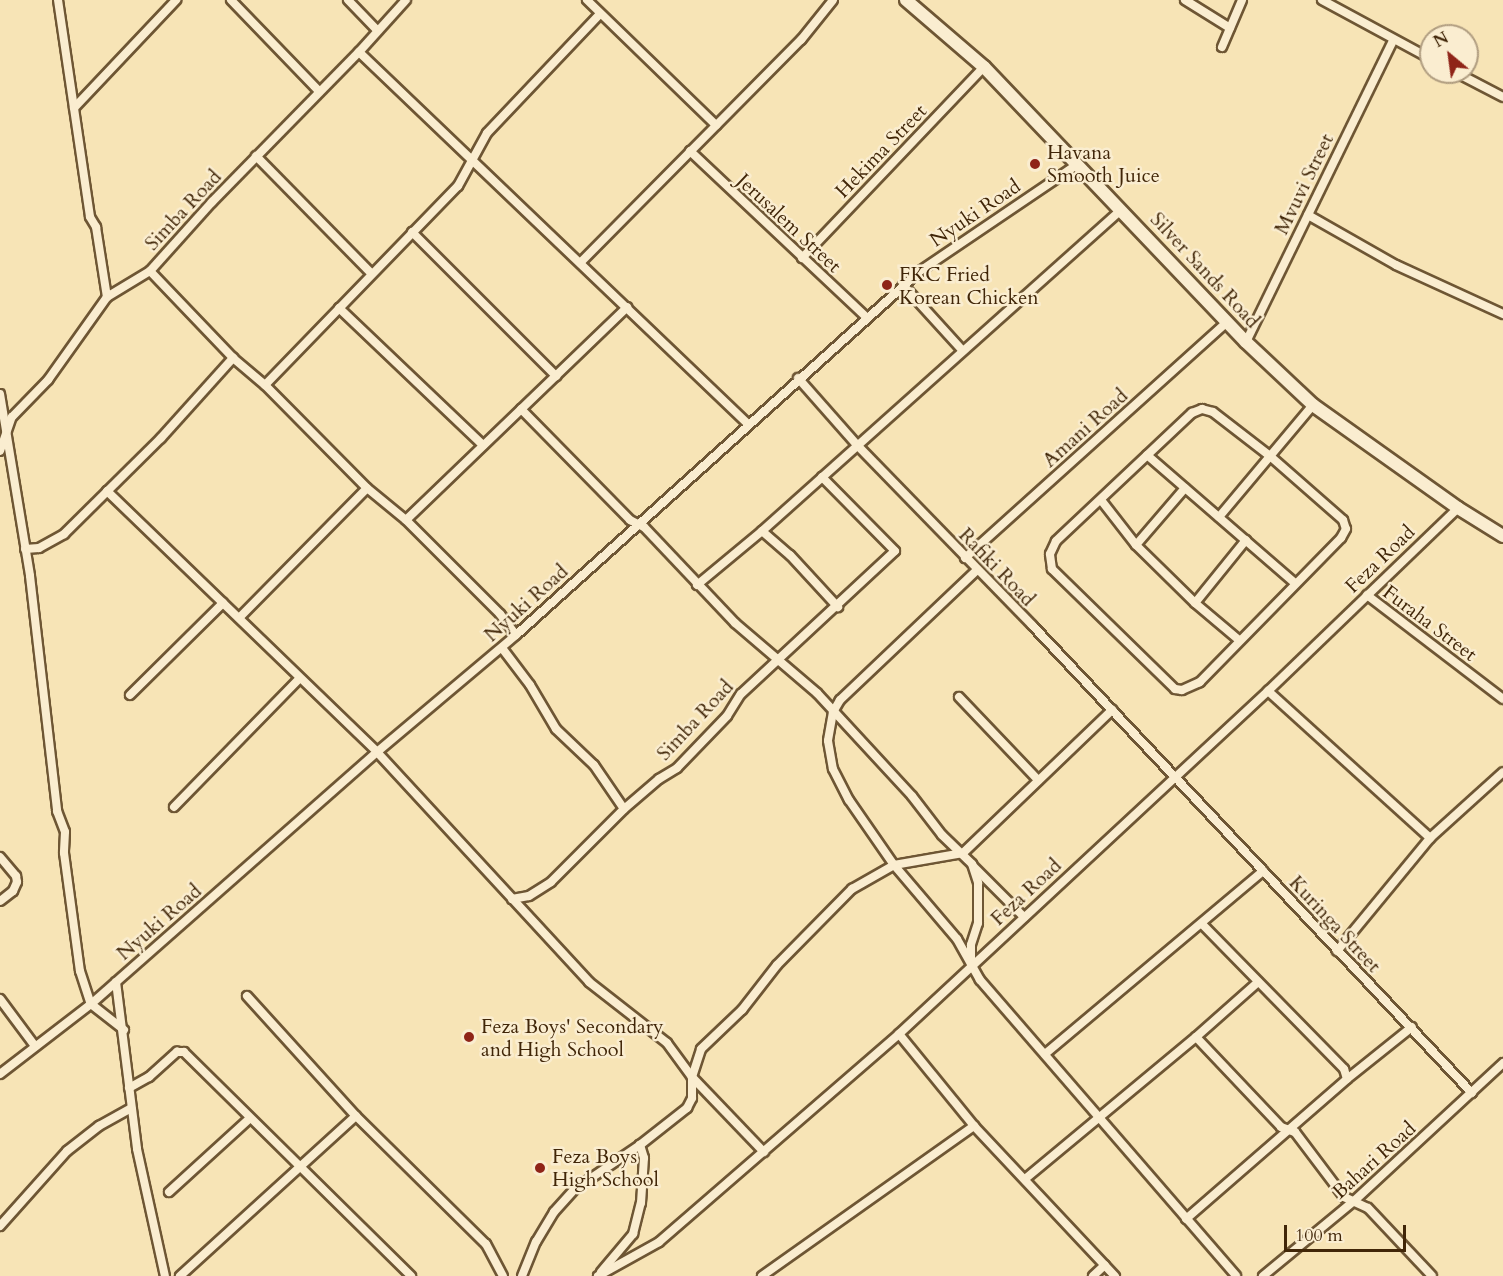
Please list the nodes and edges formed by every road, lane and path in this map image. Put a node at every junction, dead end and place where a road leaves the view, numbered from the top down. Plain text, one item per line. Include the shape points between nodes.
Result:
1 (58, 0) edge
2 (176, 0) edge
3 (231, 0) edge
4 (348, 0) edge
5 (406, 0) edge
6 (587, 0) edge
7 (833, 0) edge
8 (906, 0) edge
9 (1185, 0) edge
10 (1242, 0) edge
11 (1322, 0) edge
12 (600, 14) junction
13 (1230, 28) junction
14 (377, 30) junction
15 (1393, 40) junction
16 (1222, 47) dead end
17 (359, 52) junction
18 (1419, 53) edge
19 (984, 67) junction
20 (1478, 84) edge
21 (318, 91) junction
22 (1503, 97) edge
23 (74, 108) junction
24 (716, 125) junction
25 (690, 151) junction
26 (256, 156) junction
27 (473, 162) junction
28 (1078, 164) junction
29 (1121, 210) junction
30 (1308, 215) junction
31 (412, 232) junction
32 (802, 258) junction
33 (581, 262) junction
34 (150, 271) junction
35 (371, 273) junction
36 (903, 285) junction
37 (107, 297) junction
38 (627, 307) junction
39 (339, 308) junction
40 (1503, 314) edge
41 (867, 318) junction
42 (1227, 322) junction
43 (1246, 342) junction
44 (963, 351) junction
45 (233, 358) junction
46 (556, 376) junction
47 (798, 378) junction
48 (265, 385) junction
49 (0, 394) edge
50 (1313, 405) junction
51 (521, 409) junction
52 (748, 424) junction
53 (7, 434) junction
54 (483, 445) junction
55 (857, 445) junction
56 (0, 451) edge
57 (1147, 455) junction
58 (1270, 456) junction
59 (822, 477) junction
60 (367, 488) junction
61 (1185, 488) junction
62 (107, 491) junction
63 (1101, 500) junction
64 (1458, 508) junction
65 (1219, 517) junction
66 (406, 520) junction
67 (637, 524) junction
68 (762, 531) junction
69 (1503, 536) edge
70 (1246, 540) junction
71 (1136, 545) junction
72 (25, 549) junction
73 (965, 558) junction
74 (977, 570) junction
75 (1295, 583) junction
76 (697, 585) junction
77 (1367, 595) junction
78 (224, 603) junction
79 (1195, 603) junction
80 (838, 607) junction
81 (239, 618) junction
82 (516, 635) junction
83 (1239, 640) junction
84 (502, 648) junction
85 (780, 660) junction
86 (300, 678) junction
87 (1268, 691) junction
88 (130, 695) dead end
89 (959, 697) dead end
90 (1503, 699) edge
91 (1112, 710) junction
92 (833, 712) junction
93 (377, 752) junction
94 (1503, 771) edge
95 (1173, 778) junction
96 (1038, 780) junction
97 (174, 807) dead end
98 (624, 809) junction
99 (1430, 838) junction
100 (963, 854) junction
101 (0, 857) edge
102 (972, 864) junction
103 (894, 865) junction
104 (1263, 871) junction
105 (512, 899) junction
106 (0, 901) edge
107 (1024, 917) junction
108 (1202, 924) junction
109 (1337, 951) junction
110 (972, 966) junction
111 (116, 982) junction
112 (1258, 982) junction
113 (247, 996) dead end
114 (0, 999) edge
115 (91, 1004) junction
116 (1412, 1027) junction
117 (124, 1030) junction
118 (899, 1034) junction
119 (1196, 1037) junction
120 (35, 1046) junction
121 (1045, 1054) junction
122 (1503, 1064) edge
123 (0, 1074) edge
124 (692, 1077) junction
125 (1347, 1079) junction
126 (129, 1088) junction
127 (1472, 1093) junction
128 (131, 1108) junction
129 (356, 1116) junction
130 (1099, 1116) junction
131 (249, 1119) junction
132 (974, 1126) junction
133 (1288, 1129) junction
134 (640, 1145) junction
135 (764, 1152) junction
136 (299, 1167) junction
137 (1025, 1179) junction
138 (169, 1192) dead end
139 (1354, 1201) junction
140 (1186, 1219) junction
141 (0, 1226) edge
142 (1105, 1265) junction
143 (165, 1276) edge
144 (180, 1276) edge
145 (411, 1276) edge
146 (503, 1276) edge
147 (522, 1276) edge
148 (597, 1276) edge
149 (762, 1276) edge
150 (1093, 1276) edge
151 (1115, 1276) edge
152 (1236, 1276) edge
153 (1263, 1276) edge
154 (1431, 1276) edge

1 - 23 street
2 - 23 street
3 - 21 street
4 - 14 street
5 - 14 street, Simba Road
6 - 12 street
7 - 24 street via 801,40
8 - 19 street, Silver Sands Road
9 - 13 street
10 - 13 street
11 - 15 street
12 - 24 street
12 - 27 street via 487,133
13 - 16 street
14 - 17 street, Simba Road
15 - 18 street
15 - 30 street, Mvuvi Street
17 - 21 street, Simba Road
17 - 27 street
19 - 28 street, Silver Sands Road
19 - 32 street, Hekima Street
20 - 22 street
21 - 26 street, Simba Road
23 - 37 street
24 - 25 street
25 - 32 street, Jerusalem Street
25 - 33 street
26 - 34 street, Simba Road
26 - 35 street
27 - 31 street via 458,186
27 - 33 street
28 - 29 street, Silver Sands Road
28 - 36 street, Nyuki Road
29 - 42 street, Silver Sands Road
29 - 44 street
30 - 40 street via 1396,265
30 - 43 street, Mvuvi Street
31 - 35 street
31 - 46 street
32 - 41 street, Jerusalem Street
33 - 38 street
34 - 37 street, Simba Road
34 - 45 street
35 - 39 street
36 - 41 street, Nyuki Road
36 - 44 street
37 - 53 street, Simba Road via 48,380 12,417
38 - 46 street
38 - 52 street
39 - 48 street
39 - 54 street
41 - 47 street, Nyuki Road
42 - 43 street, Silver Sands Road
42 - 73 street, Amani Road
43 - 50 street, Silver Sands Road
44 - 55 street
45 - 48 street
45 - 62 street
46 - 51 street
47 - 52 street, Nyuki Road
47 - 55 street, Rafiki Road
48 - 60 street
49 - 53 street
50 - 58 street
50 - 64 street, Silver Sands Road
51 - 54 street
51 - 67 street
52 - 67 street, Nyuki Road
53 - 56 street, Simba Road
53 - 72 street
54 - 66 street
55 - 59 street
55 - 73 street, Rafiki Road
57 - 58 street via 1192,413 1202,409 1213,412
57 - 61 street
57 - 63 street
58 - 65 street
58 - 75 street via 1345,524 1341,538
59 - 68 street
59 - 80 street, Simba Road via 895,551
60 - 66 street
60 - 81 street
61 - 65 street
61 - 71 street
62 - 72 street via 64,534 39,548
62 - 78 street
63 - 71 street
63 - 83 street via 1056,541 1050,554 1052,569 1175,689 1195,687
64 - 69 street, Silver Sands Road
64 - 77 street, Feza Road
65 - 70 street
66 - 82 street
67 - 76 street
67 - 82 street, Nyuki Road
68 - 76 street
68 - 80 street
70 - 75 street
70 - 79 street
71 - 79 street
72 - 115 street via 57,811 65,832 64,853 80,971
73 - 74 street, Rafiki Road
74 - 91 street, Rafiki Road
74 - 92 street via 840,700
75 - 83 street
76 - 85 street via 760,647
77 - 87 street, Feza Road
77 - 90 street, Furaha Street
78 - 81 street
78 - 88 street
79 - 83 street
80 - 85 street, Simba Road
81 - 86 street
82 - 84 street, Nyuki Road
84 - 93 street, Nyuki Road
84 - 98 street via 556,729 594,765
85 - 92 street
85 - 98 street, Simba Road via 741,694 727,716 677,768
86 - 93 street
86 - 97 street
87 - 95 street, Feza Road
87 - 99 street
89 - 96 street
91 - 95 street, Rafiki Road
91 - 96 street
92 - 100 street
92 - 103 street via 828,741 833,769 849,800
93 - 105 street
93 - 111 street, Nyuki Road
94 - 99 street
95 - 104 street, Kuringa Street
95 - 107 street, Feza Road
96 - 100 street
98 - 105 street, Simba Road via 551,882 529,896
99 - 109 street
100 - 102 street
100 - 103 street
101 - 106 street via 17,882 13,891
102 - 107 street
102 - 110 street via 978,883
103 - 110 street via 957,939
103 - 124 street via 852,889 777,965 742,1010 701,1049
104 - 108 street
104 - 109 street, Kuringa Street
105 - 124 street via 589,982 667,1044
107 - 110 street, Feza Road
108 - 112 street
108 - 121 street
109 - 116 street, Kuringa Street
110 - 118 street, Feza Road
110 - 121 street
111 - 115 street, Nyuki Road
111 - 117 street
112 - 119 street
112 - 125 street via 1344,1069
113 - 129 street
114 - 120 street
115 - 117 street
115 - 120 street, Nyuki Road
116 - 125 street
116 - 127 street, Kuringa Street
117 - 126 street
118 - 132 street
118 - 135 street, Feza Road
119 - 130 street
119 - 133 street via 1281,1127
120 - 123 street, Nyuki Road
121 - 130 street
122 - 127 street, Bahari Road
124 - 134 street via 694,1087 687,1108
124 - 135 street
125 - 133 street
126 - 128 street
126 - 131 street via 182,1051
127 - 139 street, Bahari Road
128 - 141 street via 67,1151
128 - 143 street
129 - 136 street
129 - 146 street via 486,1244
130 - 137 street
130 - 140 street
131 - 136 street
131 - 138 street
132 - 137 street
132 - 149 street
133 - 139 street via 1295,1132 1344,1197
133 - 140 street
134 - 147 street via 591,1176 554,1212
134 - 148 street via 644,1158 633,1234
135 - 148 street, Feza Road via 659,1242
136 - 144 street
136 - 145 street
137 - 142 street
139 - 153 street, Bahari Road
139 - 154 street via 1368,1208
140 - 152 street
142 - 150 street
142 - 151 street

